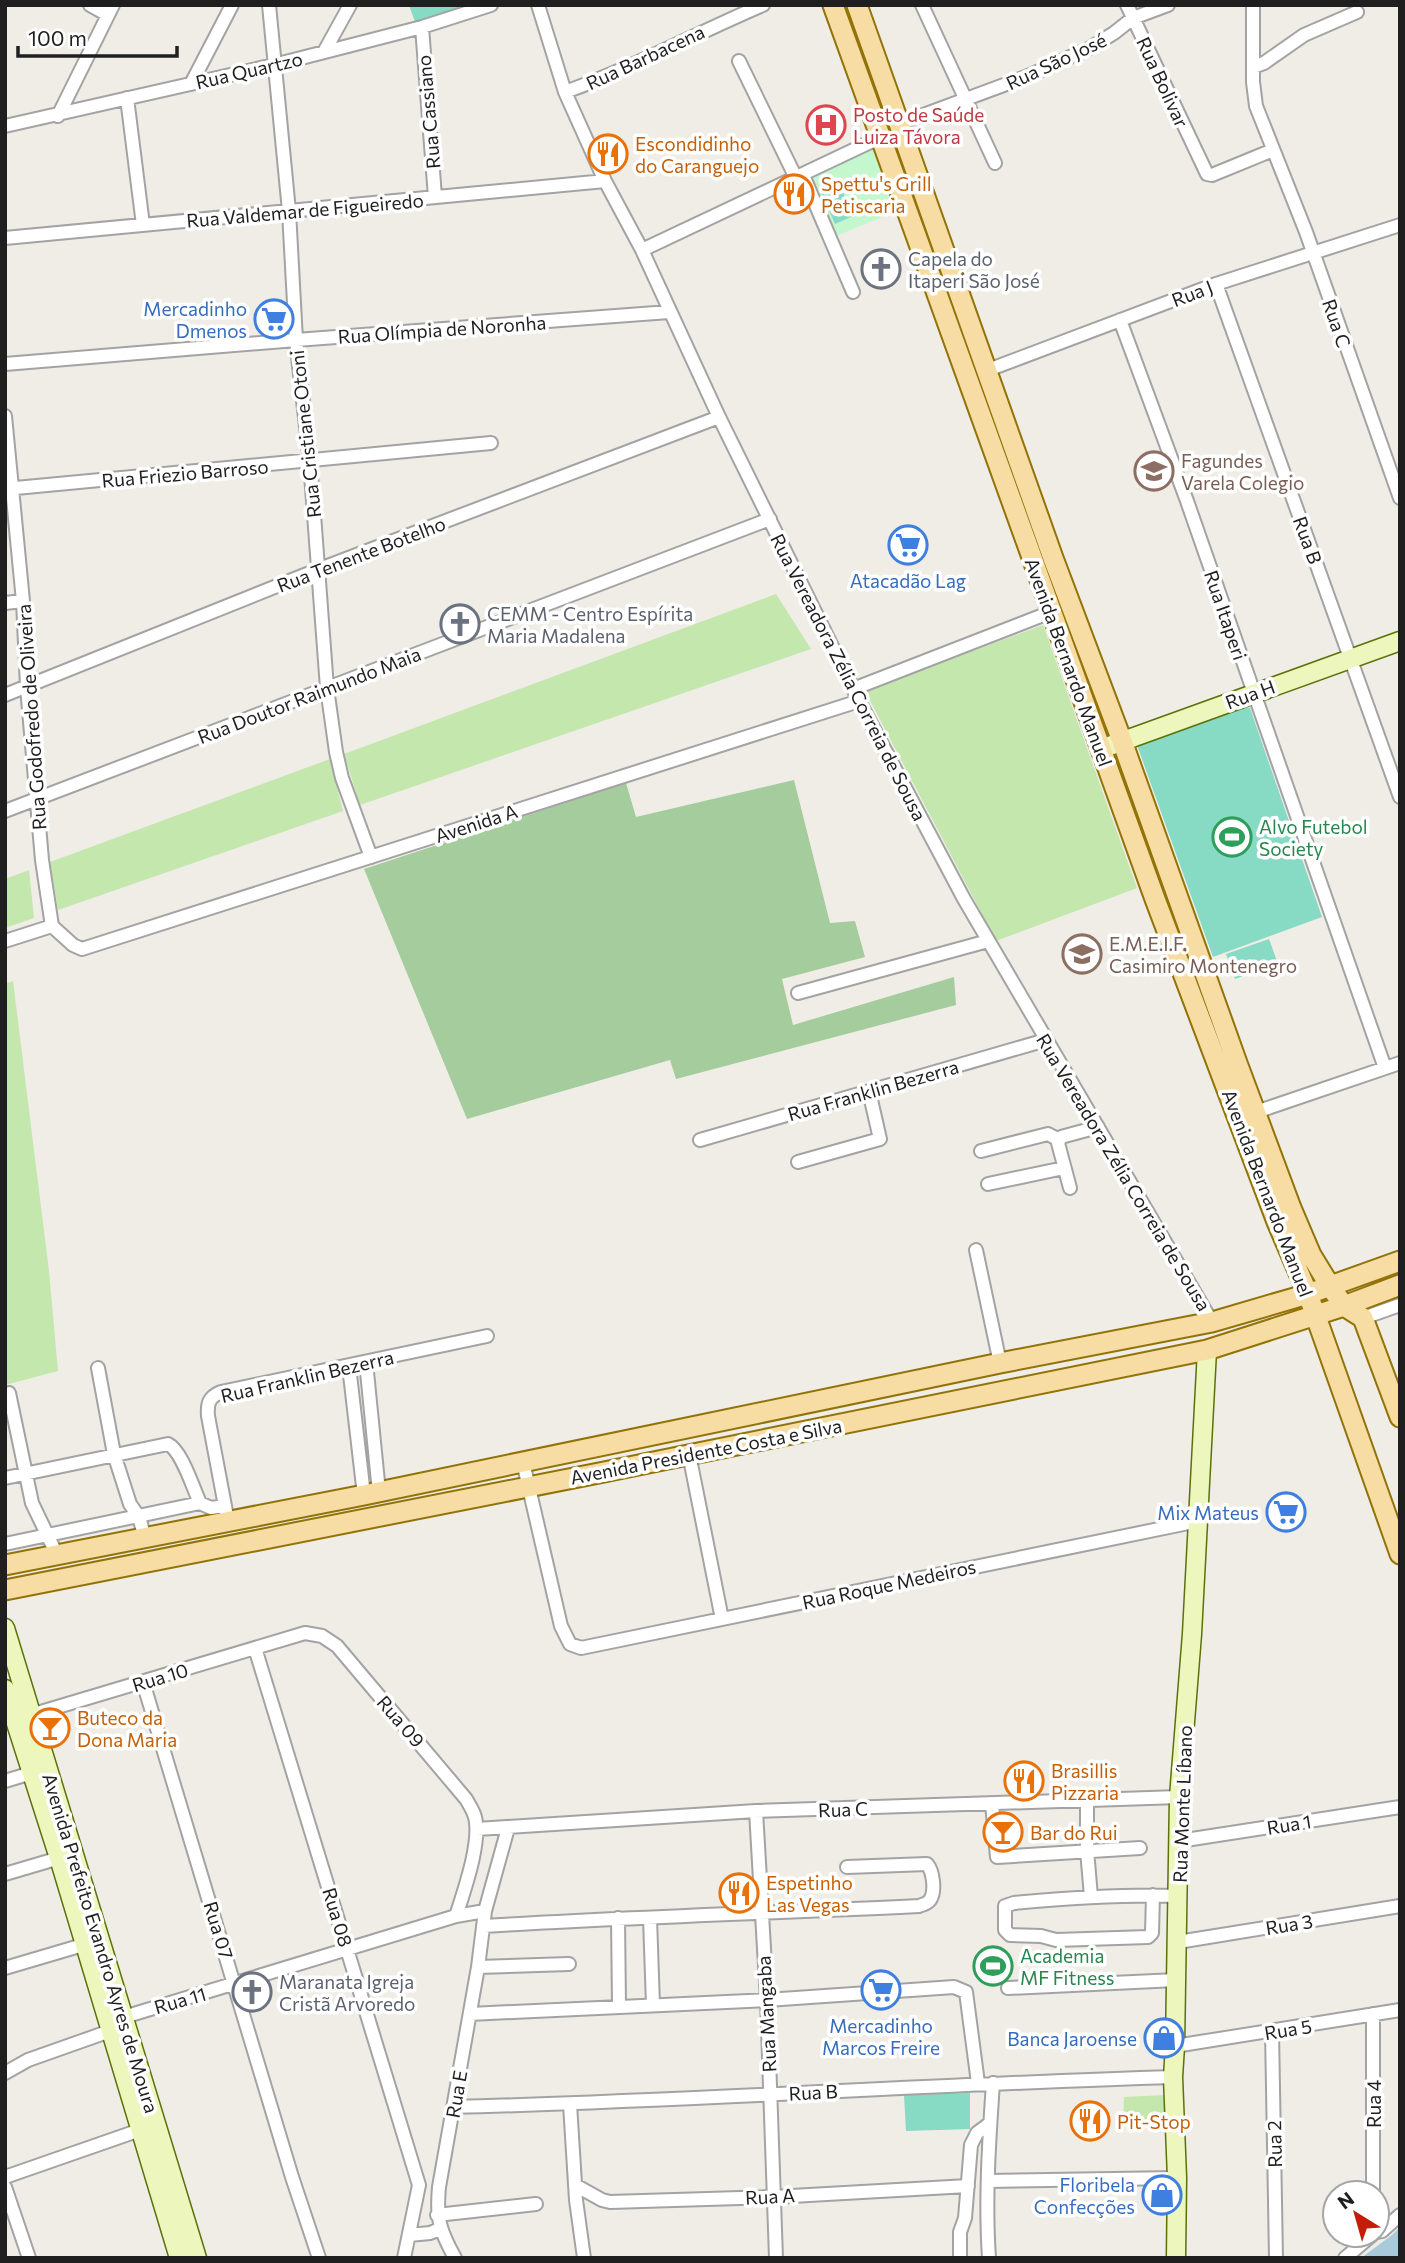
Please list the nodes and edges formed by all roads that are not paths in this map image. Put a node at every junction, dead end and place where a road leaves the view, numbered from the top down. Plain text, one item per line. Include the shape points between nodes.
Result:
1 (90, 5) edge
2 (232, 5) edge
3 (269, 5) edge
4 (350, 5) edge
5 (491, 5) edge
6 (538, 5) edge
7 (764, 5) edge
8 (834, 5) edge
9 (857, 5) edge
10 (922, 5) edge
11 (1126, 5) edge
12 (1168, 5) edge
13 (1253, 5) edge
14 (110, 10) edge
15 (1357, 12) dead end
16 (1133, 18) junction
17 (422, 27) junction
18 (324, 52) junction
19 (739, 61) dead end
20 (274, 65) junction
21 (1252, 67) junction
22 (191, 84) junction
23 (565, 93) junction
24 (127, 98) junction
25 (967, 99) junction
26 (58, 116) junction
27 (899, 124) junction
28 (5, 127) edge
29 (881, 136) junction
30 (1273, 149) junction
31 (996, 163) dead end
32 (799, 176) junction
33 (605, 181) junction
34 (435, 197) junction
35 (289, 211) junction
36 (143, 225) junction
37 (1400, 225) edge
38 (939, 231) junction
39 (5, 238) edge
40 (918, 239) junction
41 (642, 250) junction
42 (946, 251) junction
43 (1313, 252) junction
44 (925, 260) junction
45 (1216, 284) junction
46 (853, 292) dead end
47 (669, 312) junction
48 (1120, 320) junction
49 (296, 340) junction
50 (5, 364) edge
51 (988, 370) junction
52 (5, 416) edge
53 (719, 417) junction
54 (491, 443) dead end
55 (310, 461) junction
56 (8, 489) edge
57 (1400, 498) edge
58 (770, 519) junction
59 (317, 570) junction
60 (23, 601) junction
61 (5, 603) edge
62 (1051, 611) junction
63 (1400, 641) edge
64 (1349, 658) junction
65 (27, 687) junction
66 (327, 688) junction
67 (1253, 693) junction
68 (5, 695) edge
69 (856, 695) junction
70 (1122, 741) junction
71 (1101, 749) junction
72 (1400, 797) edge
73 (37, 799) junction
74 (5, 811) edge
75 (370, 857) junction
76 (52, 926) junction
77 (988, 941) junction
78 (5, 942) edge
79 (798, 993) dead end
80 (1046, 1040) junction
81 (1400, 1063) edge
82 (1385, 1068) junction
83 (869, 1091) junction
84 (1256, 1112) junction
85 (1098, 1127) junction
86 (700, 1140) dead end
87 (1059, 1140) junction
88 (981, 1151) dead end
89 (798, 1162) dead end
90 (1064, 1168) junction
91 (988, 1184) dead end
92 (1070, 1188) dead end
93 (976, 1251) dead end
94 (1400, 1261) edge
95 (1400, 1285) edge
96 (1330, 1286) junction
97 (1308, 1294) junction
98 (1400, 1305) edge
99 (1344, 1306) junction
100 (1315, 1314) junction
101 (1363, 1318) junction
102 (1212, 1322) junction
103 (487, 1336) dead end
104 (1122, 1339) junction
105 (1069, 1350) junction
106 (1207, 1350) junction
107 (366, 1362) junction
108 (1000, 1363) junction
109 (349, 1366) junction
110 (98, 1368) dead end
111 (1115, 1368) junction
112 (1057, 1380) junction
113 (9, 1393) dead end
114 (808, 1403) junction
115 (1400, 1417) edge
116 (814, 1429) junction
117 (114, 1454) junction
118 (689, 1454) junction
119 (523, 1462) junction
120 (26, 1474) junction
121 (5, 1478) edge
122 (528, 1486) junction
123 (372, 1493) junction
124 (200, 1503) junction
125 (227, 1514) junction
126 (139, 1517) junction
127 (1198, 1521) junction
128 (48, 1536) junction
129 (150, 1537) junction
130 (121, 1543) junction
131 (5, 1544) edge
132 (1400, 1554) edge
133 (57, 1555) junction
134 (161, 1559) junction
135 (5, 1565) edge
136 (124, 1567) junction
137 (5, 1590) edge
138 (722, 1619) junction
139 (5, 1628) edge
140 (305, 1633) joint
141 (255, 1648) junction
142 (144, 1682) junction
143 (5, 1689) edge
144 (24, 1717) junction
145 (40, 1770) junction
146 (5, 1781) edge
147 (1179, 1797) junction
148 (1087, 1801) junction
149 (992, 1804) junction
150 (1400, 1807) edge
151 (756, 1811) junction
152 (508, 1828) junction
153 (477, 1829) junction
154 (1179, 1841) junction
155 (1140, 1848) dead end
156 (1087, 1850) junction
157 (66, 1856) junction
158 (847, 1867) dead end
159 (5, 1874) edge
160 (1153, 1895) junction
161 (1178, 1896) junction
162 (1091, 1897) junction
163 (1400, 1906) edge
164 (485, 1911) junction
165 (761, 1914) junction
166 (456, 1916) junction
167 (618, 1918) junction
168 (650, 1918) junction
169 (484, 1926) junction
170 (92, 1942) junction
171 (1178, 1942) junction
172 (348, 1950) junction
173 (569, 1964) dead end
174 (478, 1967) junction
175 (5, 1968) edge
176 (1176, 1980) junction
177 (235, 1984) junction
178 (1008, 1988) dead end
179 (767, 2000) junction
180 (653, 2005) junction
181 (619, 2006) junction
182 (1400, 2010) edge
183 (470, 2014) junction
184 (1373, 2014) junction
185 (124, 2017) junction
186 (110, 2031) junction
187 (1272, 2031) junction
188 (1175, 2046) junction
189 (5, 2073) edge
190 (1173, 2077) junction
191 (978, 2083) junction
192 (993, 2083) junction
193 (769, 2094) junction
194 (570, 2104) junction
195 (454, 2107) junction
196 (989, 2124) junction
197 (140, 2130) junction
198 (5, 2178) edge
199 (1177, 2178) junction
200 (1373, 2179) edge
201 (988, 2181) junction
202 (419, 2185) junction
203 (575, 2185) junction
204 (968, 2186) junction
205 (5, 2187) edge
206 (439, 2188) junction
207 (774, 2197) junction
208 (1400, 2203) edge
209 (536, 2204) dead end
210 (1400, 2213) edge
211 (437, 2215) junction
212 (440, 2229) junction
213 (409, 2235) junction
214 (29, 2258) edge
215 (179, 2258) edge
216 (197, 2258) edge
217 (319, 2258) edge
218 (404, 2258) edge
219 (455, 2258) edge
220 (584, 2258) edge
221 (776, 2258) edge
222 (960, 2258) edge
223 (989, 2258) edge
224 (1176, 2258) edge
225 (1276, 2258) edge

1 - 14 street
2 - 22 street
3 - 20 street, Rua Cristiane Otoni
4 - 18 street
5 - 17 street, Rua Quartzo
6 - 23 street, Rua Vereadora Zélia Correia de Sousa
7 - 23 street, Rua Barbacena
8 - 29 main road, Avenida Bernardo Manuel
9 - 27 main road, Avenida Bernardo Manuel
10 - 25 street
11 - 16 street, Rua Bolivar
12 - 16 street, Rua São José
13 - 21 street, Rua C
14 - 26 street
15 - 21 street via 1304,35
16 - 25 street, Rua São José via 1090,48
16 - 30 street, Rua Bolivar via 1207,174
17 - 18 street, Rua Quartzo
17 - 34 street, Rua Cassiano
18 - 20 street, Rua Quartzo
19 - 32 street
20 - 22 street, Rua Quartzo
20 - 35 street, Rua Cristiane Otoni
21 - 30 street, Rua C via 1256,106
22 - 24 street, Rua Quartzo
23 - 33 street, Rua Vereadora Zélia Correia de Sousa
24 - 26 street, Rua Quartzo
24 - 36 street
25 - 27 street, Rua São José
25 - 31 street
26 - 28 street, Rua Quartzo
27 - 38 main road, Avenida Bernardo Manuel
29 - 32 street
29 - 40 main road, Avenida Bernardo Manuel
30 - 43 street, Rua C
32 - 41 street
32 - 46 street
33 - 34 street, Rua Valdemar de Figueiredo
33 - 41 street, Rua Vereadora Zélia Correia de Sousa
34 - 35 street, Rua Valdemar de Figueiredo
35 - 36 street, Rua Valdemar de Figueiredo
35 - 49 street, Rua Cristiane Otoni
36 - 39 street, Rua Valdemar de Figueiredo
37 - 43 street, Rua J
38 - 40 main road
38 - 42 main road, Avenida Bernardo Manuel
40 - 44 main road, Avenida Bernardo Manuel
41 - 47 street, Rua Vereadora Zélia Correia de Sousa
42 - 44 main road
42 - 51 main road, Avenida Bernardo Manuel
43 - 45 street, Rua J
43 - 57 street, Rua C
44 - 62 main road, Avenida Bernardo Manuel
45 - 48 street, Rua J
45 - 64 street, Rua B
47 - 49 street, Rua Olímpia de Noronha
47 - 53 street, Rua Vereadora Zélia Correia de Sousa
48 - 51 street, Rua J
48 - 67 street, Rua Itaperi
49 - 50 street, Rua Olímpia de Noronha
49 - 55 street, Rua Cristiane Otoni
51 - 70 main road, Avenida Bernardo Manuel
52 - 56 street, Rua Godofredo de Oliveira
53 - 58 street, Rua Vereadora Zélia Correia de Sousa
53 - 59 street, Rua Tenente Botelho
54 - 55 street, Rua Friezio Barroso
55 - 56 street, Rua Friezio Barroso
55 - 59 street, Rua Cristiane Otoni
56 - 60 street, Rua Godofredo de Oliveira
58 - 66 street, Rua Doutor Raimundo Maia
58 - 69 street, Rua Vereadora Zélia Correia de Sousa
59 - 65 street, Rua Tenente Botelho
59 - 66 street, Rua Cristiane Otoni
60 - 61 street
60 - 65 street, Rua Godofredo de Oliveira
62 - 69 street, Avenida A
62 - 71 main road, Avenida Bernardo Manuel
63 - 64 street, Rua H
64 - 67 street, Rua H
64 - 72 street, Rua B
65 - 68 street, Rua Tenente Botelho
65 - 73 street, Rua Godofredo de Oliveira
66 - 73 street, Rua Doutor Raimundo Maia
66 - 75 street, Rua Cristiane Otoni via 339,765
67 - 70 street, Rua H
67 - 82 street, Rua Itaperi
69 - 75 street, Avenida A
69 - 77 street, Rua Vereadora Zélia Correia de Sousa
70 - 71 street, Rua H
70 - 84 main road, Avenida Bernardo Manuel
71 - 97 main road, Avenida Bernardo Manuel
73 - 74 street, Rua Doutor Raimundo Maia
73 - 76 street, Rua Godofredo de Oliveira
75 - 76 street, Avenida A via 82,948
76 - 78 street
77 - 79 street
77 - 80 street, Rua Vereadora Zélia Correia de Sousa
80 - 83 street, Rua Franklin Bezerra
80 - 85 street, Rua Vereadora Zélia Correia de Sousa
81 - 82 street
82 - 84 street
83 - 86 street, Rua Franklin Bezerra
83 - 89 street via 880,1139
84 - 96 main road, Avenida Bernardo Manuel via 1291,1208
85 - 87 street
85 - 102 street, Rua Vereadora Zélia Correia de Sousa
87 - 88 street via 1048,1135
87 - 90 street
90 - 91 street
90 - 92 street
93 - 108 street
94 - 96 main road, Avenida Presidente Costa e Silva
95 - 99 main road, Avenida Presidente Costa e Silva
96 - 97 main road, Avenida Presidente Costa e Silva
96 - 99 main road, Avenida Bernardo Manuel
97 - 100 main road, Avenida Bernardo Manuel
97 - 102 main road, Avenida Presidente Costa e Silva
98 - 101 street
99 - 100 main road, Avenida Presidente Costa e Silva
99 - 101 main road
100 - 106 main road, Avenida Presidente Costa e Silva
100 - 132 main road, Avenida Bernardo Manuel
101 - 115 main road
102 - 104 main road, Avenida Presidente Costa e Silva
103 - 107 street, Rua Franklin Bezerra
104 - 105 main road, Avenida Presidente Costa e Silva
104 - 111 main road via 1103,1352 1105,1363
105 - 108 main road, Avenida Presidente Costa e Silva
105 - 112 main road via 1082,1354 1083,1363
106 - 111 main road, Avenida Presidente Costa e Silva
106 - 127 street, Rua Monte Líbano
107 - 109 street, Rua Franklin Bezerra
107 - 123 street
108 - 114 main road, Avenida Presidente Costa e Silva
109 - 123 street
109 - 125 street, Rua Franklin Bezerra via 212,1396 208,1416
110 - 117 street
111 - 112 main road, Avenida Presidente Costa e Silva
112 - 116 main road, Avenida Presidente Costa e Silva
113 - 120 street
114 - 116 main road
114 - 119 main road, Avenida Presidente Costa e Silva
116 - 118 main road, Avenida Presidente Costa e Silva
117 - 120 street
117 - 124 street via 172,1445
117 - 126 street via 130,1504
118 - 122 main road, Avenida Presidente Costa e Silva
118 - 138 street
119 - 122 street
119 - 123 main road, Avenida Presidente Costa e Silva
120 - 121 street
120 - 128 street via 32,1503
122 - 134 main road, Avenida Presidente Costa e Silva
122 - 138 street, Rua Roque Medeiros via 561,1626 570,1644 581,1648
123 - 125 main road, Avenida Presidente Costa e Silva
124 - 125 street
124 - 126 street
125 - 129 main road, Avenida Presidente Costa e Silva
126 - 128 street
126 - 129 street
127 - 138 street, Rua Roque Medeiros
127 - 147 street, Rua Monte Líbano
128 - 131 street
128 - 133 street
129 - 130 main road, Avenida Presidente Costa e Silva
129 - 134 main road
130 - 133 main road, Avenida Presidente Costa e Silva
130 - 136 main road via 130,1558
133 - 135 main road, Avenida Presidente Costa e Silva
134 - 136 main road, Avenida Presidente Costa e Silva
136 - 137 main road, Avenida Presidente Costa e Silva
139 - 144 street, Avenida Prefeito Evandro Ayres de Moura
140 - 141 street, Rua 10
140 - 153 street, Rua 09 via 322,1636 337,1646 466,1799
141 - 142 street, Rua 10
141 - 172 street, Rua 08
142 - 144 street, Rua 10
142 - 177 street, Rua 07
143 - 144 street, Avenida Prefeito Evandro Ayres de Moura
144 - 145 street, Avenida Prefeito Evandro Ayres de Moura
145 - 146 street
145 - 157 street, Avenida Prefeito Evandro Ayres de Moura
147 - 148 street, Rua C
147 - 154 street, Rua Monte Líbano
148 - 149 street, Rua C
148 - 156 street
149 - 151 street, Rua C
149 - 156 street via 997,1857
150 - 154 street, Rua 1
151 - 152 street, Rua C
151 - 165 street, Rua Mangaba
152 - 153 street
152 - 164 street
153 - 166 street via 471,1869
154 - 161 street, Rua Monte Líbano
155 - 156 street
156 - 162 street
157 - 159 street
157 - 170 street, Avenida Prefeito Evandro Ayres de Moura
158 - 165 street via 927,1864 932,1894 919,1906
160 - 161 street
160 - 162 street
160 - 162 street via 1151,1937 1056,1940 1010,1935 1005,1930 1005,1906
161 - 171 street, Rua Monte Líbano
163 - 171 street, Rua 3
164 - 166 street
164 - 169 street
165 - 168 street
165 - 179 street, Rua Mangaba
166 - 172 street, Rua 11
167 - 168 street
167 - 169 street
167 - 181 street
168 - 180 street
169 - 174 street, Rua E
170 - 175 street
170 - 185 street, Avenida Prefeito Evandro Ayres de Moura
170 - 186 street, Avenida Prefeito Evandro Ayres de Moura
171 - 176 street, Rua Monte Líbano
172 - 177 street, Rua 11
172 - 202 street, Rua 08
173 - 174 street
174 - 183 street, Rua E
176 - 178 street
176 - 188 street, Rua Monte Líbano
177 - 185 street, Rua 11
177 - 217 street, Rua 07
179 - 180 street
179 - 191 street via 954,1987 966,1992
179 - 193 street, Rua Mangaba
180 - 181 street
181 - 183 street
182 - 184 street, Rua 5
183 - 195 street, Rua E
184 - 187 street, Rua 5
184 - 200 street, Rua 4
185 - 186 street, Rua 11
185 - 216 street, Avenida Prefeito Evandro Ayres de Moura
186 - 189 street via 28,2060
186 - 197 street, Avenida Prefeito Evandro Ayres de Moura
187 - 188 street, Rua 5
187 - 225 street, Rua 2
188 - 190 street, Rua Monte Líbano
190 - 192 street, Rua B
190 - 199 street, Rua Monte Líbano
191 - 192 street, Rua B
191 - 193 street, Rua B
192 - 196 street
193 - 194 street, Rua B
193 - 207 street, Rua Mangaba
194 - 195 street, Rua B
194 - 203 street
195 - 206 street, Rua E
196 - 201 street
196 - 204 street via 971,2145
197 - 198 street
197 - 215 street, Avenida Prefeito Evandro Ayres de Moura
199 - 201 street
199 - 224 street, Rua Monte Líbano
201 - 223 street
202 - 206 street
202 - 213 street
203 - 207 street, Rua A via 610,2202
203 - 220 street
204 - 207 street, Rua A
204 - 222 street
205 - 214 street
206 - 211 street, Rua E
207 - 221 street, Rua Mangaba
208 - 210 street
209 - 211 street
211 - 212 street, Rua E
212 - 213 street
212 - 219 street, Rua E
213 - 218 street

